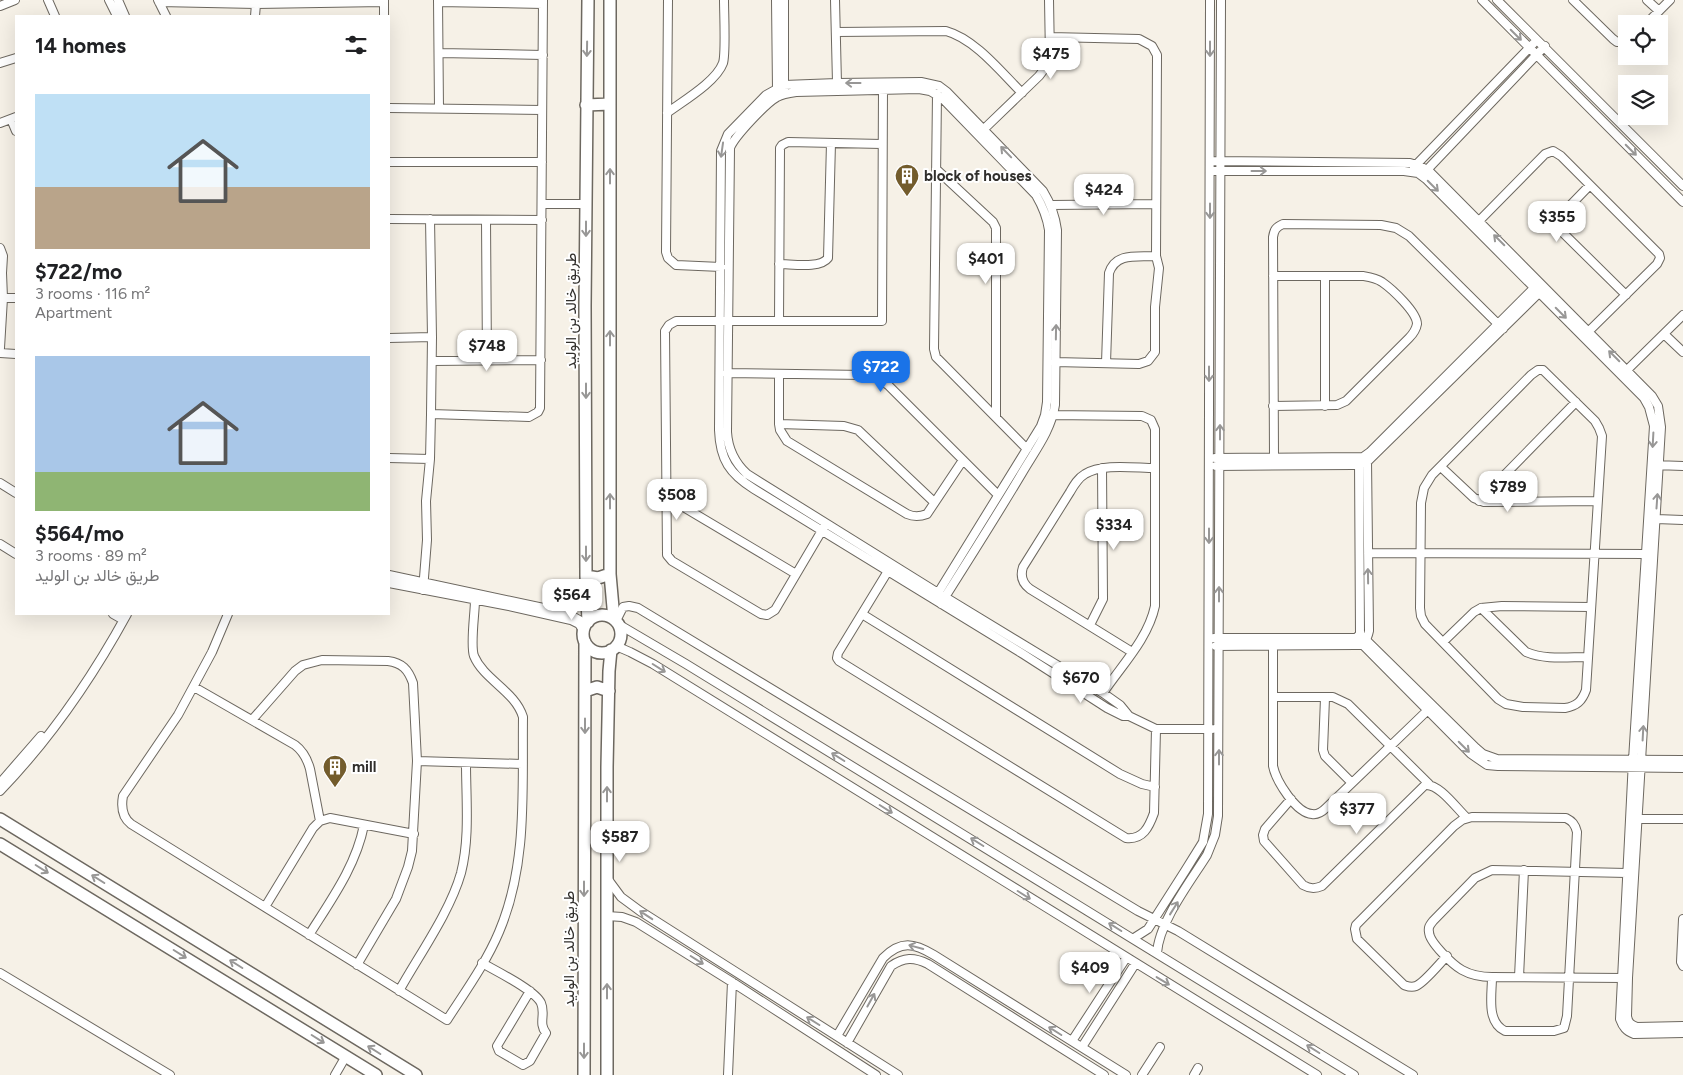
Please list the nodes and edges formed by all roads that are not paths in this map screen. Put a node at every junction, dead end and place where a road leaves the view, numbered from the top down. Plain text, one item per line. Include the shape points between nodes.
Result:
1 (15, 0) edge
2 (48, 0) edge
3 (109, 0) edge
4 (118, 0) edge
5 (588, 0) edge
6 (610, 0) edge
7 (668, 0) edge
8 (724, 0) edge
9 (776, 0) edge
10 (784, 0) edge
11 (835, 0) edge
12 (1049, 0) edge
13 (1210, 0) edge
14 (1221, 0) edge
15 (1482, 0) edge
16 (1497, 0) edge
17 (1573, 0) edge
18 (1647, 0) edge
19 (1670, 0) edge
20 (158, 1) edge
21 (328, 1) edge
22 (384, 1) edge
23 (438, 1) edge
24 (543, 2) edge
25 (256, 4) junction
26 (0, 6) edge
27 (1659, 12) junction
28 (55, 15) edge
29 (117, 15) edge
30 (125, 15) edge
31 (165, 15) edge
32 (255, 15) edge
33 (384, 15) edge
34 (1656, 15) edge
35 (836, 32) junction
36 (1050, 37) junction
37 (1538, 39) junction
38 (1618, 42) edge
39 (1545, 46) junction
40 (1529, 48) junction
41 (439, 53) junction
42 (542, 55) junction
43 (1536, 55) junction
44 (15, 58) edge
45 (0, 63) edge
46 (837, 83) junction
47 (883, 86) junction
48 (780, 87) junction
49 (1022, 93) junction
50 (937, 94) junction
51 (780, 96) junction
52 (1596, 98) junction
53 (610, 104) junction
54 (586, 105) junction
55 (1588, 107) junction
56 (390, 108) edge
57 (439, 108) junction
58 (542, 110) junction
59 (667, 113) junction
60 (14, 118) edge
61 (0, 123) edge
62 (984, 129) junction
63 (831, 143) junction
64 (882, 144) junction
65 (1210, 161) junction
66 (1221, 161) junction
67 (390, 162) edge
68 (542, 162) junction
69 (1417, 164) junction
70 (936, 169) junction
71 (1017, 169) junction
72 (1210, 171) junction
73 (1221, 171) junction
74 (1410, 171) junction
75 (1424, 172) junction
76 (1590, 186) junction
77 (1683, 186) edge
78 (1683, 202) edge
79 (542, 204) junction
80 (586, 204) junction
81 (1051, 204) junction
82 (1156, 204) junction
83 (390, 218) edge
84 (430, 219) junction
85 (486, 220) junction
86 (542, 220) junction
87 (1480, 221) junction
88 (0, 248) edge
89 (1156, 256) junction
90 (779, 264) junction
91 (721, 267) junction
92 (1273, 276) junction
93 (1325, 276) junction
94 (724, 284) junction
95 (1540, 287) junction
96 (1626, 294) junction
97 (3, 298) junction
98 (15, 298) edge
99 (1210, 304) junction
100 (1220, 304) junction
101 (1683, 315) edge
102 (724, 320) junction
103 (779, 321) junction
104 (1501, 327) junction
105 (1589, 331) junction
106 (1664, 334) junction
107 (432, 337) junction
108 (390, 338) edge
109 (0, 348) edge
110 (1683, 352) edge
111 (0, 353) edge
112 (15, 354) edge
113 (486, 360) junction
114 (541, 360) junction
115 (432, 361) junction
116 (1056, 362) junction
117 (1106, 363) junction
118 (1625, 373) junction
119 (727, 374) junction
120 (779, 374) junction
121 (1576, 402) junction
122 (1273, 406) junction
123 (1325, 406) junction
124 (432, 414) junction
125 (1049, 415) junction
126 (996, 417) junction
127 (779, 424) junction
128 (1027, 449) junction
129 (390, 458) edge
130 (430, 459) junction
131 (963, 460) junction
132 (1277, 460) junction
133 (1363, 460) junction
134 (1209, 462) junction
135 (1220, 462) junction
136 (1655, 465) junction
137 (1683, 466) edge
138 (1441, 467) junction
139 (1102, 468) junction
140 (1155, 468) junction
141 (0, 483) edge
142 (15, 491) edge
143 (998, 495) junction
144 (665, 496) junction
145 (1479, 501) junction
146 (1597, 501) junction
147 (934, 502) junction
148 (1209, 515) junction
149 (1219, 515) junction
150 (1656, 519) junction
151 (1683, 520) edge
152 (824, 527) junction
153 (0, 544) edge
154 (15, 553) edge
155 (1368, 553) junction
156 (1420, 553) junction
157 (1594, 554) junction
158 (1646, 554) junction
159 (888, 571) junction
160 (610, 574) junction
161 (796, 574) junction
162 (390, 575) edge
163 (586, 576) junction
164 (390, 582) edge
165 (423, 586) junction
166 (940, 598) junction
167 (475, 600) junction
168 (1590, 607) junction
169 (1481, 608) junction
170 (862, 614) junction
171 (120, 615) edge
172 (228, 615) edge
173 (616, 621) junction
174 (586, 625) junction
175 (1090, 625) junction
176 (1358, 636) junction
177 (585, 642) junction
178 (1209, 642) junction
179 (1219, 642) junction
180 (1365, 642) junction
181 (1443, 642) junction
182 (1273, 646) junction
183 (613, 648) junction
184 (1132, 652) junction
185 (1588, 657) junction
186 (194, 687) junction
187 (585, 691) junction
188 (609, 691) junction
189 (1103, 692) junction
190 (1273, 697) junction
191 (1325, 698) junction
192 (1430, 708) junction
193 (1129, 716) junction
194 (252, 720) junction
195 (1156, 729) junction
196 (1209, 729) junction
197 (1218, 729) junction
198 (1391, 746) junction
199 (1683, 760) edge
200 (417, 761) junction
201 (466, 763) junction
202 (522, 764) junction
203 (1637, 764) junction
204 (1683, 768) edge
205 (0, 783) edge
206 (1352, 783) junction
207 (1429, 784) junction
208 (1154, 787) junction
209 (0, 791) edge
210 (1291, 799) junction
211 (1467, 818) junction
212 (0, 819) edge
213 (1637, 819) junction
214 (1683, 819) edge
215 (320, 820) junction
216 (364, 825) junction
217 (414, 834) junction
218 (0, 844) edge
219 (1524, 870) junction
220 (1185, 871) junction
221 (1575, 872) junction
222 (1627, 873) junction
223 (1194, 876) junction
224 (607, 878) junction
225 (265, 907) junction
226 (607, 916) junction
227 (1683, 919) edge
228 (1154, 921) junction
229 (1164, 925) junction
230 (670, 930) junction
231 (309, 935) junction
232 (1134, 938) junction
233 (664, 940) junction
234 (1156, 952) junction
235 (1447, 956) junction
236 (1126, 958) junction
237 (482, 963) junction
238 (357, 964) junction
239 (1135, 964) junction
240 (1683, 966) edge
241 (0, 973) edge
242 (1492, 977) junction
243 (1519, 977) junction
244 (1570, 978) junction
245 (1624, 978) junction
246 (732, 982) junction
247 (399, 991) junction
248 (530, 991) junction
249 (1001, 997) junction
250 (996, 1006) junction
251 (1683, 1026) edge
252 (1683, 1033) edge
253 (837, 1036) junction
254 (1072, 1041) junction
255 (847, 1042) junction
256 (1082, 1047) junction
257 (1160, 1047) dead end
258 (346, 1056) junction
259 (413, 1074) edge
260 (170, 1075) edge
261 (335, 1075) edge
262 (376, 1075) edge
263 (584, 1075) edge
264 (607, 1075) edge
265 (728, 1075) edge
266 (876, 1075) edge
267 (898, 1075) edge
268 (1104, 1075) edge
269 (1126, 1075) edge
270 (1142, 1075) edge
271 (1317, 1075) edge
272 (1354, 1075) edge
273 (1413, 1075) edge

1 - 26 street
2 - 28 street
3 - 29 street
4 - 30 street
5 -> 54 street, طريق خالد بن الوليد
6 - 53 street
7 - 59 street
8 - 59 street via 724,59 720,68 709,81
9 - 48 street
10 - 48 street
11 - 35 street
12 - 36 street
13 -> 65 street
14 - 66 street
15 -> 40 street
16 - 37 street
17 - 38 street
18 - 27 street
19 - 27 street
20 - 25 street
20 - 31 street
21 - 22 street
21 - 25 street
22 - 33 street
23 - 24 street
23 - 41 street
24 - 42 street
25 - 32 street
27 - 34 street
35 - 46 street
35 - 49 street via 954,33 970,42
36 - 49 street via 1048,64
36 - 82 street via 1139,39 1148,42 1155,50
37 - 39 street
37 - 40 street
39 - 43 street
39 - 52 street
40 - 43 street
40 - 69 street
41 - 42 street
41 - 57 street
42 - 58 street
43 - 55 street
43 - 75 street
44 - 45 street
47 -> 46 street
46 - 48 street
47 - 50 street
47 - 51 street
47 - 62 street via 921,82 939,86
47 - 64 street
48 - 51 street
48 -> 91 street via 766,95 728,134 722,145
49 - 62 street
50 - 70 street
50 - 71 street
51 - 94 street via 736,137 730,148
52 - 55 street
52 - 77 street
53 - 54 street
160 -> 53 street
54 - 80 street, طريق خالد بن الوليد
55 -> 78 street
56 - 57 street
57 - 58 street
58 - 68 street
59 - 91 street via 668,258 676,265
60 - 61 street
71 -> 62 street
63 - 64 street
63 - 90 street via 828,258 818,265
63 - 90 street via 788,142 780,148
64 - 103 street via 882,321
65 - 66 street
65 - 72 street
66 - 69 street
66 - 73 street
67 - 68 street
68 - 79 street
69 - 74 street
69 - 75 street
70 - 126 street via 934,349 936,357
70 - 126 street via 996,228
71 - 81 street via 1043,191
71 - 125 street via 1044,208 1049,230
72 - 73 street
72 -> 99 street
73 -> 74 street
73 - 100 street
74 - 75 street
75 - 87 street
75 -> 95 street
76 - 87 street via 1558,153 1548,152
76 - 96 street via 1659,254 1657,264
76 - 96 street via 1557,219 1556,226
79 - 80 street
79 - 86 street
80 -> 163 street, طريق خالد بن الوليد
81 - 82 street
116 -> 81 street via 1057,230
82 - 89 street
83 - 84 street
84 - 85 street
84 - 107 street
85 - 86 street
85 - 113 street
86 - 114 street
95 -> 87 street
88 - 97 street via 3,256
89 - 117 street via 1123,257 1110,268
89 - 117 street via 1159,268 1155,307 1156,352 1145,363
90 - 103 street
91 - 94 street
92 - 93 street
92 - 104 street via 1274,231 1277,226 1388,226 1410,236
92 - 122 street
93 - 123 street
93 - 123 street via 1363,276 1381,282 1412,311 1417,325 1410,338 1346,401
94 - 102 street
95 - 104 street
95 - 105 street
95 -> 118 street
96 - 105 street
97 - 98 street
97 - 109 street
99 - 100 street
99 -> 134 street
135 -> 100 street
101 - 106 street
102 - 103 street
102 - 119 street
102 - 144 street via 676,321 665,331
102 - 152 street via 719,430 724,459 742,482
104 - 133 street
118 -> 105 street
106 - 110 street
106 - 118 street
107 - 108 street
107 - 115 street
111 - 112 street
113 - 114 street
113 - 115 street
114 - 124 street via 541,403 534,415
115 - 124 street
116 - 117 street
116 - 125 street
118 - 136 street via 1652,396 1658,406 1661,427
119 - 120 street
119 - 152 street via 727,441 732,456 747,474
120 - 127 street
120 - 131 street via 864,375 881,379
121 - 138 street via 1542,370 1538,370
121 - 145 street
121 - 146 street via 1594,421 1602,436
122 - 123 street
122 - 132 street
124 - 130 street
125 - 128 street
125 - 140 street via 1147,417 1155,429
125 - 166 street via 1044,436
126 - 128 street
127 - 147 street via 844,426 858,430
127 - 147 street via 787,441 907,514 920,517
128 - 143 street
129 - 130 street
130 - 165 street
131 - 143 street
131 - 147 street
132 - 133 street
132 - 135 street
133 - 155 street
133 - 176 street
134 - 135 street
134 - 148 street
135 - 149 street
136 - 137 street
150 -> 136 street
136 - 158 street
138 - 145 street
138 - 156 street via 1427,481 1422,495
139 - 140 street
139 - 175 street via 1103,594
139 - 175 street via 1085,474 1077,481 1023,567 1022,574 1026,586
140 - 184 street via 1155,606 1150,622
141 - 142 street
143 - 166 street
144 - 161 street
144 - 161 street via 667,555 724,592 761,614 770,614
145 - 146 street
146 - 157 street
148 - 149 street
148 -> 178 street
179 -> 149 street
150 - 151 street
203 -> 150 street
152 - 159 street
152 - 161 street
152 - 166 street
153 - 154 street
155 - 156 street
180 -> 155 street via 1369,631
156 - 157 street
156 - 181 street via 1421,616
157 - 158 street
157 - 168 street
158 - 203 street
159 - 166 street
159 - 170 street
160 - 163 street via 598,578
160 - 173 street
162 - 165 street
163 - 174 street, طريق خالد بن الوليد
164 - 165 street
165 - 167 street
165 - 174 street via 567,613
166 - 189 street
166 - 193 street via 1107,708
167 - 174 street
167 - 202 street via 475,658 522,712
168 - 169 street
168 - 185 street
169 - 181 street
169 - 185 street via 1526,652 1545,657
170 - 208 street via 1120,774
170 - 208 street via 838,653 838,661 1121,835 1137,837 1149,826 1154,813
171 - 205 street via 67,703
171 - 209 street via 105,654 62,719
172 - 186 street
173 - 174 street via 608,616 597,616
173 - 183 street via 620,635
173 - 228 street via 623,607 638,608
232 -> 173 street
174 - 177 street
175 - 184 street
176 - 179 street
176 - 180 street
177 - 183 street via 599,653
177 - 187 street, طريق خالد بن الوليد
178 - 179 street
178 - 196 street
179 - 182 street
179 - 197 street
180 - 182 street
180 - 192 street
181 - 185 street via 1498,699 1514,707 1565,708 1579,703 1586,690
182 - 190 street
183 - 188 street
183 -> 236 street via 630,652 653,664
184 - 189 street
186 - 194 street
186 - 225 street via 123,796 122,811 131,824
187 - 188 street via 597,687
187 -> 263 street, طريق خالد بن الوليد
224 -> 188 street
189 - 193 street
190 - 191 street
190 - 210 street via 1273,766 1278,782
191 - 198 street via 1334,697 1348,704
191 - 206 street via 1323,750
192 - 198 street
192 - 203 street via 1476,748 1497,759
193 - 195 street
194 - 200 street via 303,665 322,660 396,662 409,672 413,683
194 - 215 street via 295,744 305,755
195 - 196 street
195 - 208 street
196 - 197 street
196 - 220 street via 1207,827
223 -> 197 street via 1207,855 1216,830
198 - 206 street
198 - 207 street
199 - 203 street
200 - 201 street
200 - 217 street
201 - 202 street
201 - 247 street via 466,842 461,872 452,900
202 - 237 street via 521,834 516,877 499,932
203 - 204 street
203 - 213 street
203 - 222 street
206 - 210 street via 1320,813 1313,815
207 - 210 street via 1421,787 1316,889 1303,885 1264,841 1265,829
207 - 211 street
211 - 221 street via 1566,818 1577,832
211 - 235 street via 1447,833 1359,920 1355,929 1357,939 1409,987 1420,983
259 -> 212 street
213 - 214 street
213 - 245 street
215 - 216 street via 330,818
215 - 225 street
216 - 217 street
216 - 231 street via 352,864
217 - 238 street via 408,867 399,891
218 -> 258 street
219 - 221 street
219 - 235 street via 1501,870 1474,878 1433,922 1430,936
219 - 243 street
220 - 223 street
220 - 228 street
221 - 222 street
221 - 244 street
222 - 245 street
229 -> 223 street
224 - 226 street
230 -> 224 street via 622,897
225 - 231 street
226 - 233 street via 636,922
264 -> 226 street
227 - 240 street
228 - 229 street
228 - 232 street
229 - 234 street
229 - 273 street
230 - 233 street
253 -> 230 street
231 - 238 street
232 - 234 street
233 -> 246 street
272 -> 234 street
235 - 242 street via 1473,975
236 - 239 street
236 - 254 street
237 - 247 street via 447,1020
237 - 248 street
238 - 247 street
239 - 256 street
239 -> 271 street
241 - 260 street
242 - 243 street
242 - 244 street via 1493,1016 1495,1023 1505,1031 1564,1028
243 - 244 street
244 - 245 street
245 - 251 street via 1627,1016 1632,1025
245 - 252 street via 1622,1026 1634,1034
246 - 265 street
246 - 266 street
248 - 248 street via 541,1001 542,1025 546,1034 530,1062 523,1065 499,1051 497,1046
249 - 250 street
249 -> 253 street via 922,948 910,944 901,946 890,950 883,958
254 -> 249 street
255 -> 250 street via 891,966 909,958 928,964
250 - 268 street
253 - 255 street
254 - 256 street
255 - 267 street
256 - 269 street
257 - 270 street
258 - 261 street
258 - 262 street

